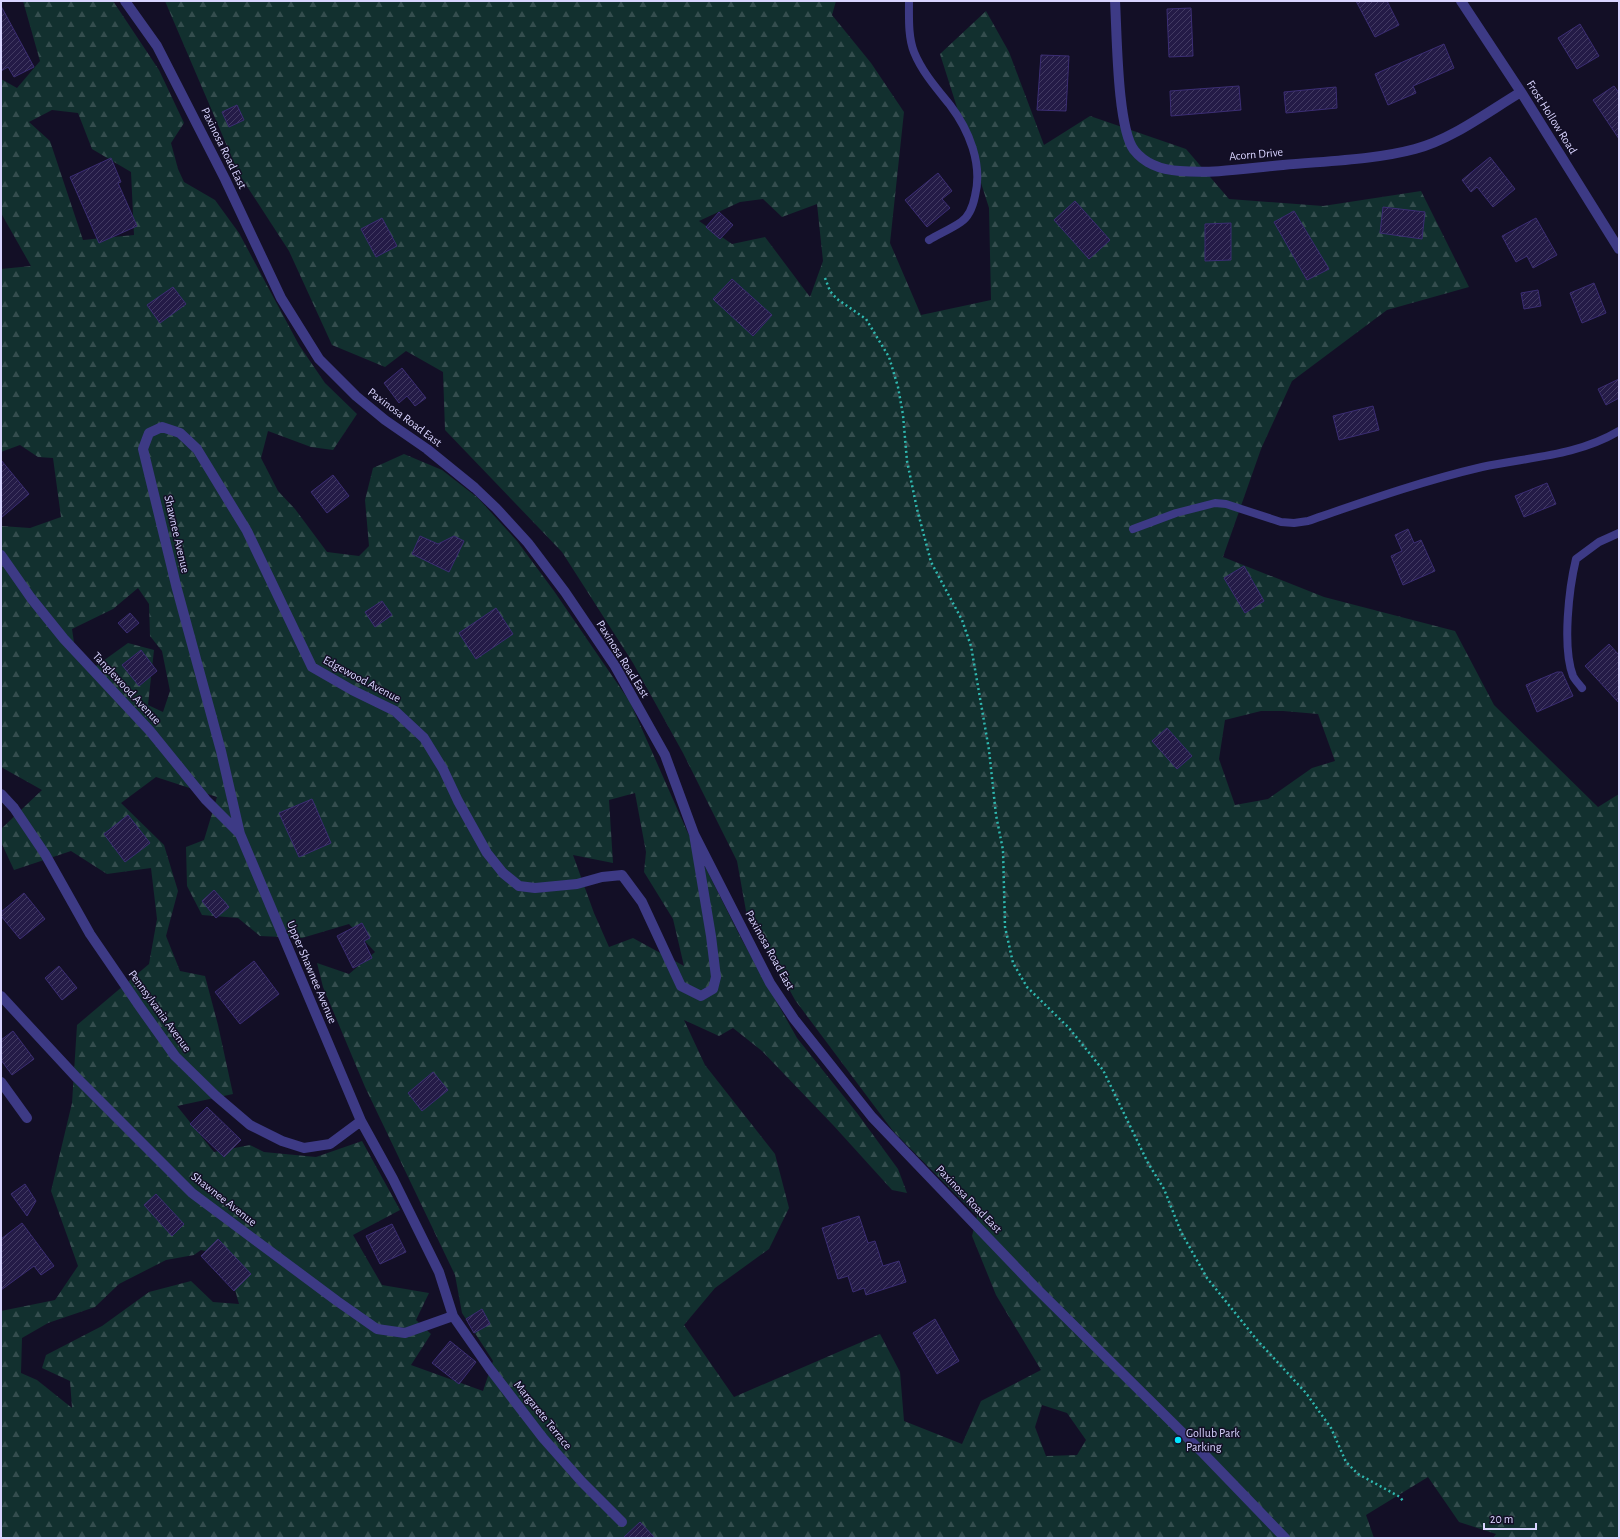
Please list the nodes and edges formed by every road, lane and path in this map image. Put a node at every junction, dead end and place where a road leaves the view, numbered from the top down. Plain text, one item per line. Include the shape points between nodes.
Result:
1 (125, 1) edge
2 (909, 1) edge
3 (1115, 1) edge
4 (1460, 1) edge
5 (1521, 92) junction
6 (929, 240) dead end
7 (1619, 249) edge
8 (825, 278) dead end
9 (1619, 431) edge
10 (143, 449) joint
11 (1133, 529) dead end
12 (1619, 533) edge
13 (1, 555) edge
14 (187, 624) joint
15 (1582, 688) dead end
16 (1, 794) edge
17 (240, 834) junction
18 (694, 834) junction
19 (602, 877) joint
20 (1, 996) edge
21 (1, 1082) edge
22 (27, 1118) dead end
23 (361, 1122) junction
24 (453, 1316) junction
25 (1403, 1501) dead end
26 (622, 1522) dead end
27 (1285, 1538) edge

1 - 18 street, Paxinosa Road East via 157,46 225,179 281,298 319,359 356,396 385,420 427,448 475,488 528,543 615,666 664,755
2 - 6 lane via 909,23 914,52 930,81 951,107 971,140 977,166 972,209 962,222
3 - 5 street, Acorn Drive via 1120,90 1127,132 1134,150 1161,168 1180,171 1215,170 1368,157 1415,149 1448,136
4 - 5 street, Frost Hollow Road
5 - 7 street, Frost Hollow Road
8 - 25 path via 830,291 837,299 866,319 889,357 898,387 917,509 931,562 962,620 971,646 989,750 996,815 1004,850 1005,927 1013,963 1027,987 1069,1028 1103,1070 1148,1163 1164,1189 1181,1232 1207,1278 1257,1340 1306,1393 1330,1428 1346,1462 1358,1474
9 - 11 lane via 1578,449 1484,467 1433,480 1308,521 1281,522 1226,504 1214,503 1176,513
10 - 14 street, Shawnee Avenue
10 - 19 street, Edgewood Avenue via 149,432 162,427 180,433 197,449 247,531 312,667 396,711 424,738 487,853 503,873 519,886 535,888 577,884
12 - 15 lane via 1599,542 1576,559 1570,581 1567,648 1573,676
13 - 17 street, Tanglewood Avenue via 64,639 150,731 206,800
14 - 17 street, Upper Shawnee Avenue
16 - 23 street, Pennsylvania Avenue via 14,808 45,854 90,934 140,1007 175,1056 216,1096 250,1126 304,1148 330,1144
17 - 23 street, Upper Shawnee Avenue
18 - 19 street, Paxinosa Road East via 716,977 712,988 701,996 681,986 642,902 622,875
18 - 27 street, Paxinosa Road East via 770,983 794,1019 872,1117 1034,1286
20 - 24 street, Shawnee Avenue via 77,1078 192,1193 336,1301 377,1329 405,1333
21 - 22 street
23 - 24 street, Upper Shawnee Avenue via 393,1179 439,1272
24 - 26 street, Margarete Terrace via 543,1438

